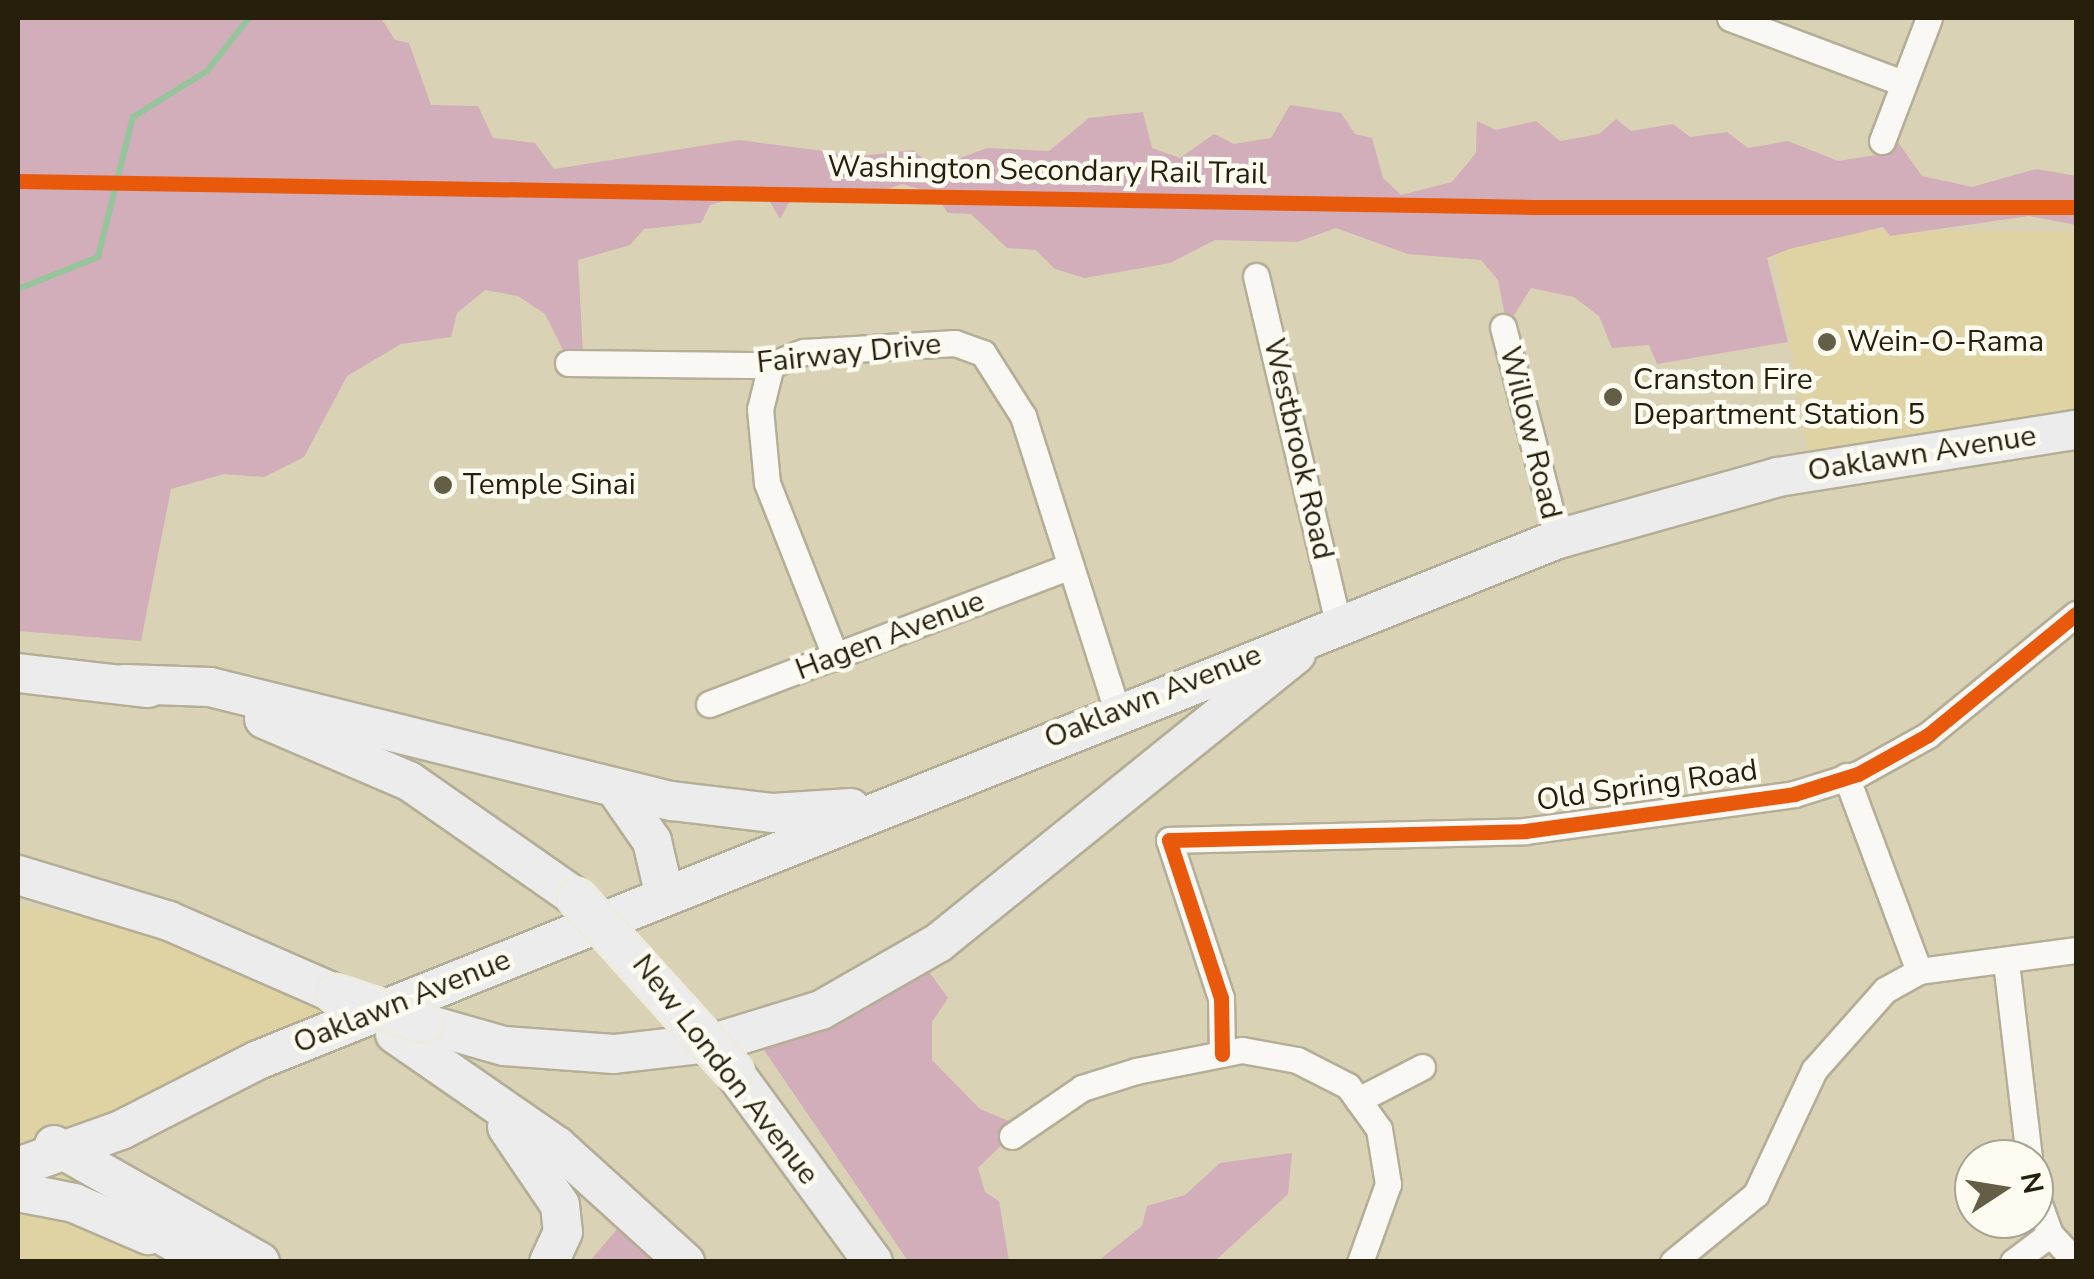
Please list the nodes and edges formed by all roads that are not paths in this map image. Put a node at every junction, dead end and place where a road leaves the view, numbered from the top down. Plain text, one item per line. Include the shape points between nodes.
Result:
1 (1730, 18) edge
2 (1929, 18) edge
3 (1904, 83) junction
4 (1882, 140) dead end
5 (1256, 276) dead end
6 (1503, 327) dead end
7 (568, 364) dead end
8 (771, 365) junction
9 (2076, 430) edge
10 (1558, 539) junction
11 (1070, 566) junction
12 (2076, 614) edge
13 (1338, 623) junction
14 (836, 658) junction
15 (18, 673) edge
16 (124, 684) junction
17 (710, 704) dead end
18 (1117, 712) junction
19 (1846, 776) junction
20 (616, 788) junction
21 (894, 804) junction
22 (18, 875) edge
23 (665, 898) junction
24 (2076, 950) edge
25 (2006, 962) junction
26 (1920, 971) junction
27 (409, 1028) junction
28 (1222, 1054) junction
29 (258, 1060) junction
30 (1422, 1067) dead end
31 (467, 1079) junction
32 (1358, 1100) junction
33 (147, 1117) junction
34 (1012, 1136) dead end
35 (2027, 1139) edge
36 (37, 1151) edge
37 (18, 1192) edge
38 (146, 1197) junction
39 (2054, 1238) edge
40 (2043, 1239) edge
41 (196, 1256) edge
42 (260, 1262) edge
43 (549, 1262) edge
44 (685, 1262) edge
45 (872, 1262) edge
46 (1360, 1262) edge
47 (1673, 1262) edge
48 (2013, 1262) edge
49 (2076, 1262) edge

1 - 3 street
2 - 3 street
3 - 4 street
5 - 13 street, Westbrook Road
6 - 10 street, Willow Road
7 - 8 street, Fairway Drive
8 - 11 street, Fairway Drive via 804,352 936,344 983,353 1023,416
8 - 14 street via 760,408 768,484
9 - 10 main road, Oaklawn Avenue via 1778,477
10 - 13 main road, Oaklawn Avenue
11 - 14 street, Hagen Avenue
11 - 18 street, Fairway Drive
12 - 19 street, Old Spring Road via 1928,735
13 - 18 main road, Oaklawn Avenue
13 - 27 main road via 938,943 821,1010 717,1042 614,1054 523,1049
14 - 17 street, Hagen Avenue
15 - 16 main road, New London Avenue
16 - 20 main road via 210,687
16 - 45 main road, New London Avenue, bridge via 210,701 362,759 495,834 577,898 734,1072
18 - 21 main road, Oaklawn Avenue
19 - 26 street
19 - 28 street, Old Spring Road via 1794,794 1525,831 1170,840 1221,998
20 - 21 main road via 744,812
20 - 23 main road via 652,842
21 - 23 main road, Oaklawn Avenue
22 - 27 main road, bridge via 169,922
23 - 29 main road, Oaklawn Avenue
24 - 25 street
25 - 26 street
25 - 35 street
26 - 47 street via 1848,1023 1814,1070 1756,1194
27 - 31 main road
28 - 32 street via 1297,1060
28 - 34 street via 1082,1088
29 - 33 main road, Oaklawn Avenue
29 - 36 main road, Oaklawn Avenue via 212,1068
30 - 32 street
31 - 43 main road via 554,1192 563,1232
31 - 44 main road via 600,1181
32 - 46 street via 1379,1129 1388,1184
33 - 36 main road, Oaklawn Avenue
33 - 38 main road via 134,1158
36 - 38 main road
36 - 41 main road
37 - 41 main road via 74,1202
38 - 42 main road
39 - 49 street
40 - 48 street

